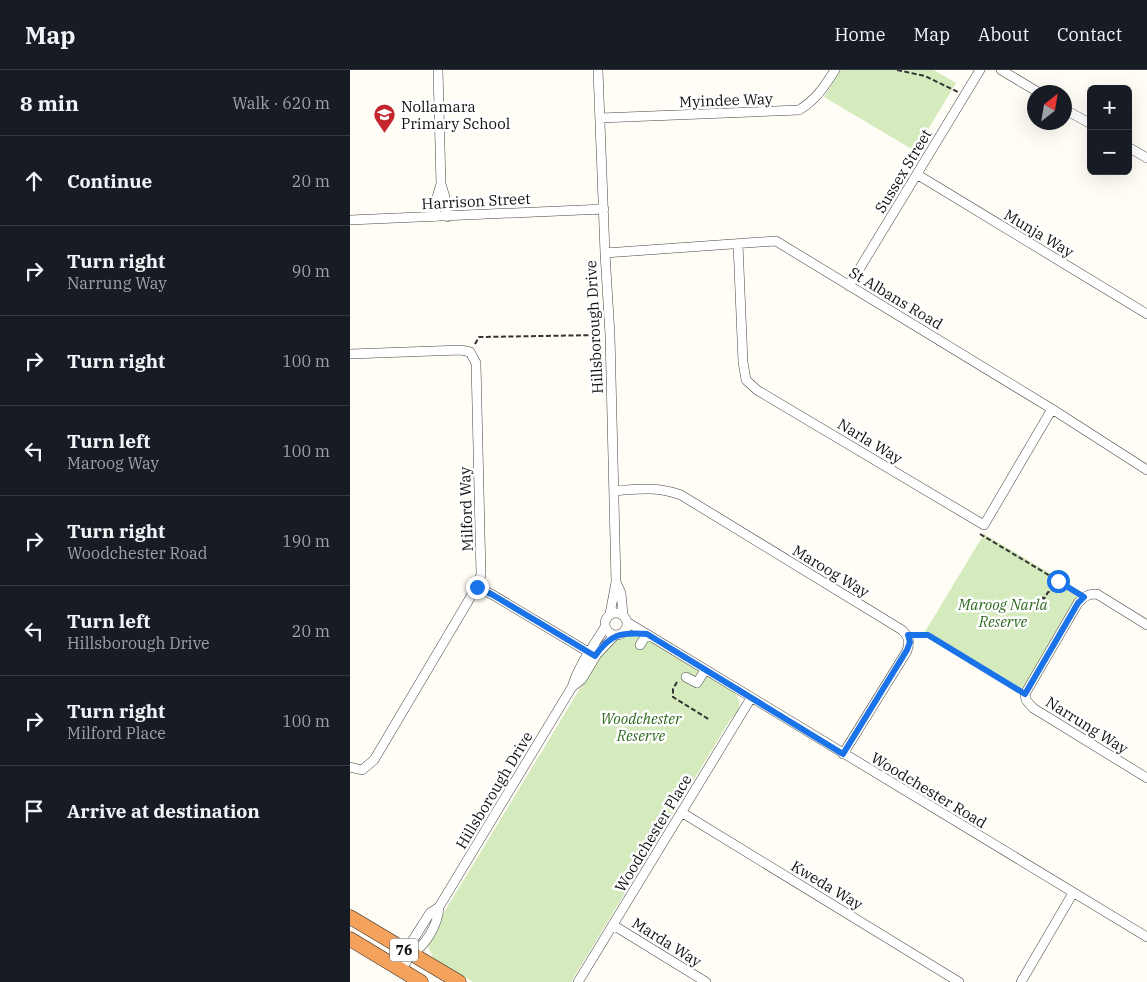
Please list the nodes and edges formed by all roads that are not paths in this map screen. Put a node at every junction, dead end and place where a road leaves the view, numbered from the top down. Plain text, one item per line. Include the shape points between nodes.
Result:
1 (438, 70) edge
2 (598, 70) edge
3 (835, 70) edge
4 (980, 70) edge
5 (1001, 70) edge
6 (1027, 85) edge
7 (1072, 113) edge
8 (600, 118) junction
9 (1087, 122) edge
10 (1132, 149) edge
11 (1147, 158) edge
12 (918, 175) junction
13 (441, 184) junction
14 (604, 209) junction
15 (435, 217) junction
16 (447, 217) junction
17 (350, 220) edge
18 (738, 244) junction
19 (605, 252) junction
20 (849, 286) junction
21 (1147, 314) edge
22 (350, 354) edge
23 (1052, 409) junction
24 (1147, 470) edge
25 (614, 492) junction
26 (616, 582) junction
27 (477, 587) junction
28 (610, 614) junction
29 (625, 619) junction
30 (1147, 625) edge
31 (605, 627) junction
32 (647, 634) junction
33 (617, 635) junction
34 (640, 645) dead end
35 (592, 654) junction
36 (705, 670) junction
37 (686, 677) dead end
38 (751, 698) junction
39 (843, 754) junction
40 (350, 767) edge
41 (1147, 778) edge
42 (681, 812) junction
43 (1072, 893) junction
44 (350, 917) edge
45 (613, 925) junction
46 (1147, 937) edge
47 (350, 939) edge
48 (411, 954) junction
49 (401, 970) junction
50 (421, 982) edge
51 (459, 982) edge
52 (578, 982) edge
53 (706, 982) edge
54 (959, 982) edge
55 (1021, 982) edge

1 - 13 street
2 - 8 street, Hillsborough Drive
3 - 8 street, Myindee Way via 820,93 799,110
4 - 12 street, Sussex Street
5 - 6 street
7 - 9 street
8 - 14 street, Hillsborough Drive
10 - 11 street
12 - 20 street, Sussex Street
12 - 21 street, Munja Way
13 - 15 street
13 - 16 street
14 - 16 street, Harrison Street
14 - 19 street, Hillsborough Drive
15 - 16 street, Harrison Street
15 - 17 street, Harrison Street
18 - 19 street, St Albans Road
18 - 20 street, St Albans Road via 776,241
18 - 23 street, Narla Way via 746,380 757,390 984,525
19 - 25 street, Hillsborough Drive
20 - 23 street, St Albans Road
22 - 27 street, Milford Way via 461,350 470,352 476,363 481,575
23 - 24 street, St Albans Road
25 - 26 street, Hillsborough Drive
25 - 39 street, Maroog Way via 654,488 681,495 908,635 907,650
26 - 28 street, Hillsborough Drive
26 - 29 street, Hillsborough Drive
27 - 35 street
27 - 40 street, Milford Way via 374,760 362,770
28 - 29 street via 618,613
28 - 31 street
29 - 32 street, Woodchester Road
29 - 33 street via 625,630
30 - 41 street, Narrung Way via 1097,594 1089,594 1078,603 1025,694 1033,708
31 - 33 street via 607,632
31 - 35 street, Hillsborough Drive
32 - 33 street
32 - 34 street
32 - 36 street, Woodchester Road
33 - 35 street, Hillsborough Drive
35 - 48 street, Hillsborough Drive via 576,674 572,687 439,907 430,914 411,943
36 - 37 street via 697,683
36 - 38 street, Woodchester Road
38 - 39 street, Woodchester Road
38 - 42 street, Woodchester Place
39 - 43 street, Woodchester Road
42 - 45 street, Woodchester Place
42 - 54 street, Kweda Way
43 - 46 street, Woodchester Road
43 - 55 street
44 - 48 highway, 76
45 - 52 street, Woodchester Place
45 - 53 street, Marda Way
47 - 49 highway, 76
48 - 49 street, Hillsborough Drive
48 - 51 highway, 76
49 - 50 highway, 76

